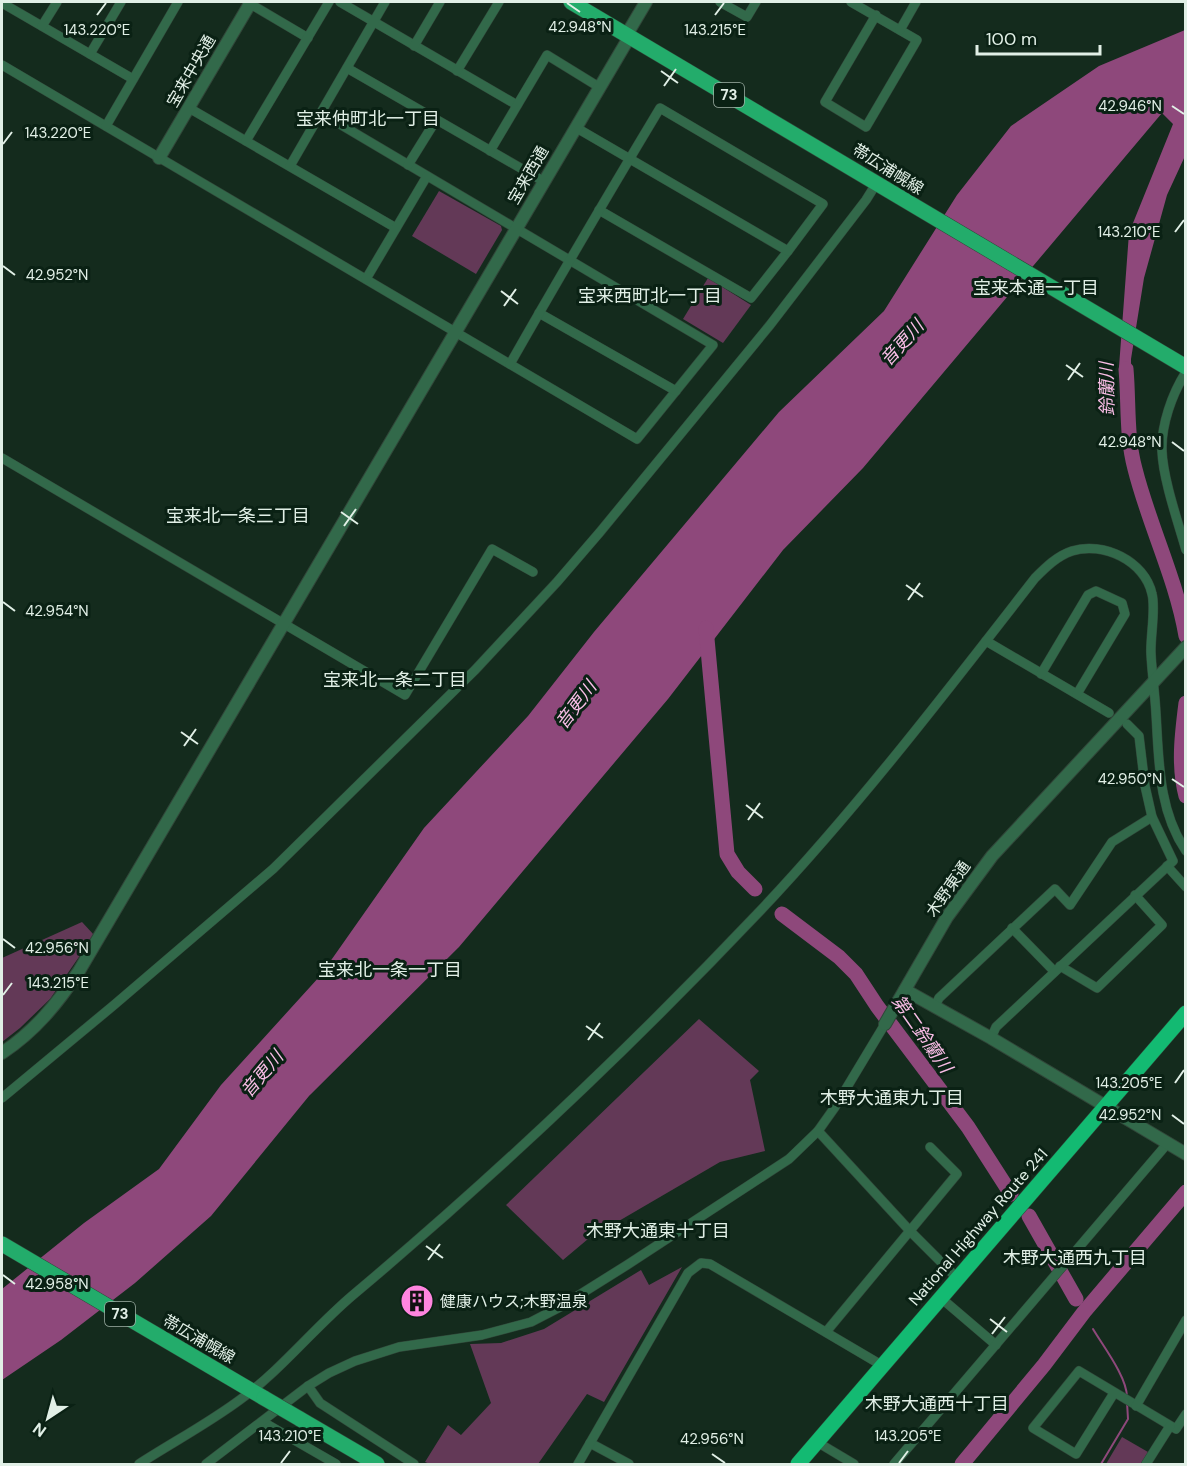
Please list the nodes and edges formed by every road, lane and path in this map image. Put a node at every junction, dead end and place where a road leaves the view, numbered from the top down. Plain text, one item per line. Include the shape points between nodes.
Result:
1 (57, 2) edge
2 (121, 2) edge
3 (178, 2) edge
4 (249, 2) edge
5 (330, 2) edge
6 (340, 2) edge
7 (385, 2) edge
8 (441, 2) edge
9 (499, 2) edge
10 (572, 2) edge
11 (646, 2) edge
12 (720, 2) edge
13 (756, 2) edge
14 (854, 2) edge
15 (916, 2) edge
16 (2, 3) edge
17 (876, 15) junction
18 (374, 21) junction
19 (42, 26) junction
20 (900, 30) junction
21 (628, 35) junction
22 (308, 38) junction
23 (414, 46) junction
24 (90, 54) junction
25 (2, 65) edge
26 (347, 68) junction
27 (457, 71) junction
28 (133, 80) junction
29 (599, 87) junction
30 (517, 105) junction
31 (189, 108) junction
32 (321, 113) junction
33 (436, 120) junction
34 (106, 126) junction
35 (575, 127) junction
36 (246, 141) junction
37 (490, 151) junction
38 (159, 158) junction
39 (630, 159) junction
40 (408, 165) junction
41 (290, 166) junction
42 (427, 176) junction
43 (543, 181) junction
44 (881, 187) junction
45 (599, 210) junction
46 (396, 228) junction
47 (516, 228) junction
48 (788, 252) junction
49 (570, 260) junction
50 (366, 279) junction
51 (539, 313) junction
52 (455, 331) junction
53 (510, 364) junction
54 (1183, 367) edge
55 (676, 391) junction
56 (2, 458) edge
57 (1185, 550) edge
58 (533, 572) dead end
59 (284, 624) junction
60 (986, 641) junction
61 (1185, 647) edge
62 (1041, 674) junction
63 (1154, 681) junction
64 (1077, 694) junction
65 (1109, 713) dead end
66 (1127, 724) dead end
67 (1152, 817) junction
68 (1185, 851) edge
69 (1167, 866) junction
70 (1185, 887) edge
71 (1135, 895) junction
72 (1012, 928) junction
73 (1057, 969) junction
74 (905, 990) junction
75 (935, 1006) junction
76 (1185, 1013) edge
77 (887, 1019) joint
78 (991, 1038) junction
79 (2, 1053) edge
80 (2, 1098) edge
81 (1104, 1106) junction
82 (818, 1131) junction
83 (1167, 1144) junction
84 (930, 1147) dead end
85 (1185, 1154) edge
86 (910, 1231) junction
87 (2, 1244) edge
88 (958, 1279) junction
89 (941, 1298) junction
90 (1185, 1320) edge
91 (826, 1332) junction
92 (996, 1345) junction
93 (883, 1366) junction
94 (308, 1386) junction
95 (252, 1391) junction
96 (1114, 1393) junction
97 (1136, 1406) junction
98 (1185, 1414) edge
99 (263, 1422) junction
100 (1170, 1426) junction
101 (817, 1442) junction
102 (590, 1443) junction
103 (140, 1464) edge
104 (206, 1464) edge
105 (336, 1464) edge
106 (377, 1464) edge
107 (414, 1464) edge
108 (578, 1464) edge
109 (629, 1464) edge
110 (798, 1464) edge
111 (854, 1464) edge
112 (894, 1464) edge
113 (1146, 1464) edge

1 - 19 street
2 - 24 street
3 - 28 street
4 - 22 street
4 - 31 street, 宝来中央通
5 - 22 street
6 - 18 street
7 - 18 street
8 - 23 street
9 - 27 street
10 - 21 main road, 帯広浦幌線 / 73
11 - 21 street, 宝来西通
12 - 13 street via 747,17
14 - 17 street
15 - 20 street
16 - 19 street
17 - 20 street
17 - 20 street via 825,102 866,127 917,40
18 - 23 street
18 - 26 street
19 - 24 street
21 - 29 street, 宝来西通
21 - 44 main road, 帯広浦幌線 / 73
22 - 36 street
23 - 27 street
24 - 28 street
25 - 34 street
26 - 32 street
26 - 33 street
27 - 30 street
28 - 34 street
29 - 30 street via 547,55
29 - 35 street, 宝来西通
30 - 37 street
31 - 36 street
31 - 38 street, 宝来中央通
32 - 40 street
32 - 41 street
33 - 37 street
33 - 40 street
34 - 38 street
35 - 39 street
35 - 43 street, 宝来西通
36 - 41 street
37 - 43 street
38 - 50 street
39 - 45 street
39 - 48 street
39 - 48 street via 660,108 823,204
40 - 42 street
41 - 46 street
42 - 46 street
42 - 47 street
43 - 47 street, 宝来西通
44 - 54 main road, 帯広浦幌線 / 73
44 - 80 street via 866,200 770,325 557,582 475,670 273,868
45 - 48 street via 751,298
45 - 49 street
46 - 50 street
47 - 49 street
47 - 52 street, 宝来西通
49 - 51 street
49 - 55 street via 713,345
50 - 52 street
51 - 53 street
51 - 55 street
52 - 53 street
52 - 59 street, 宝来西通
53 - 55 street via 637,438
54 - 57 street via 1170,406 1162,450
56 - 59 street
58 - 59 street via 492,549 405,695
59 - 79 street, 宝来西通 via 79,971 44,1018
60 - 62 street
60 - 63 street via 1049,564 1073,550 1108,551 1132,564 1152,594
60 - 95 street via 902,747 760,910 565,1107 342,1304
61 - 63 street, 木野東通
62 - 64 street
62 - 64 street via 1088,595 1096,591 1122,603 1125,614
63 - 68 street via 1161,785 1171,822
63 - 74 street, 木野東通 via 992,856 946,917
64 - 65 street
66 - 67 street via 1139,736
67 - 69 street via 1173,861
67 - 72 street via 1112,842 1070,905 1055,889
69 - 70 street
69 - 71 street
71 - 73 street
71 - 73 street via 1162,925 1097,988
72 - 73 street
72 - 75 street
73 - 78 street via 996,1027
74 - 75 street
74 - 77 street, 木野東通
75 - 78 street
76 - 81 highway, National Highway Route 241
77 - 82 street
78 - 81 street
81 - 83 street
81 - 88 highway, National Highway Route 241
82 - 86 street
82 - 94 street via 789,1159 531,1322 399,1347 355,1361
83 - 85 street
83 - 92 street
84 - 86 street via 957,1174
86 - 88 street
86 - 91 street
87 - 95 main road, 帯広浦幌線 / 73
88 - 89 highway, National Highway Route 241
89 - 92 street
89 - 93 highway, National Highway Route 241
90 - 97 street
91 - 93 street
91 - 102 street via 710,1264 694,1266
92 - 112 street
93 - 101 highway, National Highway Route 241
94 - 99 street
94 - 107 street via 320,1403
95 - 103 street
95 - 106 main road, 帯広浦幌線 / 73, bridge
96 - 96 street via 1076,1454 1033,1428 1079,1371
96 - 97 street
97 - 100 street
98 - 100 street via 1176,1429
99 - 104 street
99 - 105 street
100 - 113 street
101 - 110 highway, National Highway Route 241
101 - 111 street
102 - 108 street
102 - 109 street

